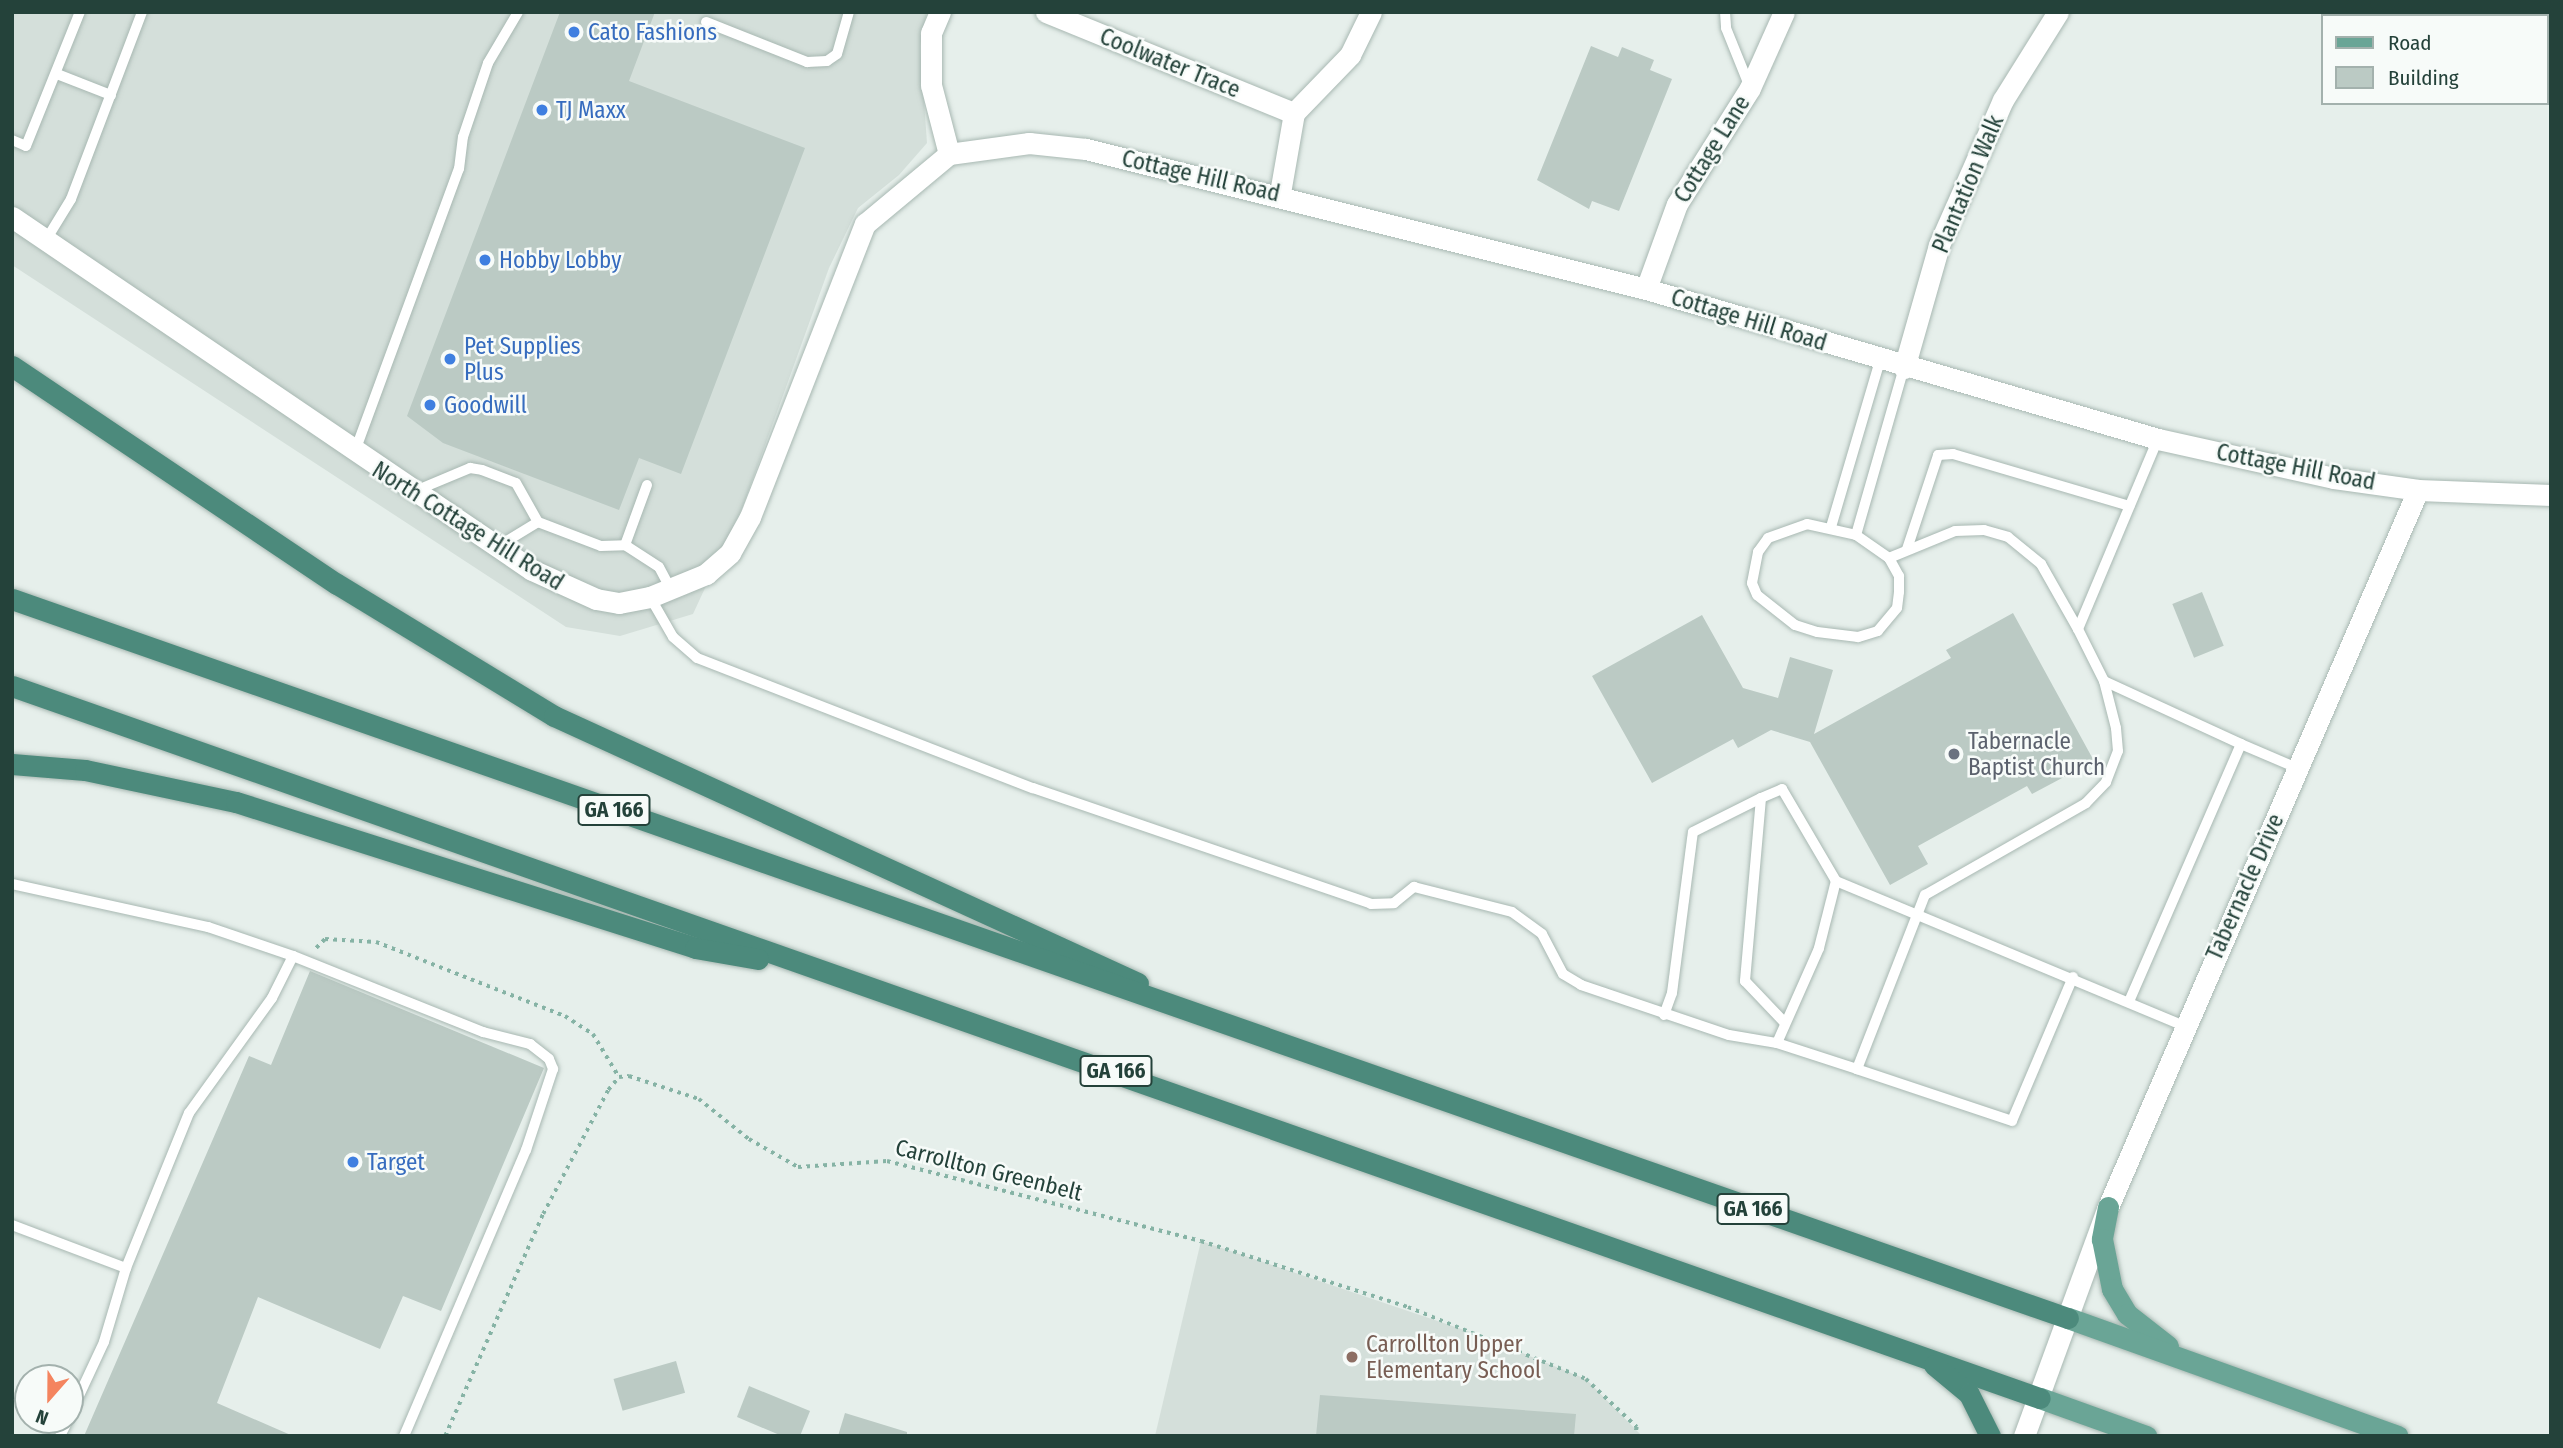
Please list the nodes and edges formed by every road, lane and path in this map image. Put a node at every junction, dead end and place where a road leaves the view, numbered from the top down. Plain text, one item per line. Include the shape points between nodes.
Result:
1 (80, 12) edge
2 (142, 12) edge
3 (518, 12) edge
4 (849, 12) edge
5 (940, 12) edge
6 (1046, 12) edge
7 (1371, 12) edge
8 (1725, 12) edge
9 (1784, 12) edge
10 (2058, 12) edge
11 (706, 22) dead end
12 (57, 75) junction
13 (1750, 88) junction
14 (111, 95) junction
15 (1294, 113) junction
16 (12, 140) edge
17 (948, 154) junction
18 (1280, 193) junction
19 (12, 217) edge
20 (46, 240) junction
21 (1646, 289) junction
22 (1880, 360) junction
23 (12, 366) edge
24 (1904, 368) junction
25 (2158, 439) junction
26 (354, 454) junction
27 (647, 485) dead end
28 (2418, 490) junction
29 (412, 492) junction
30 (2551, 495) edge
31 (2130, 506) junction
32 (538, 522) junction
33 (1830, 527) junction
34 (1856, 535) junction
35 (625, 545) junction
36 (497, 547) junction
37 (1907, 549) junction
38 (1889, 558) junction
39 (672, 591) junction
40 (650, 597) junction
41 (12, 599) edge
42 (2078, 629) junction
43 (2104, 681) junction
44 (12, 686) edge
45 (2241, 744) junction
46 (12, 764) edge
47 (2297, 768) junction
48 (1761, 798) junction
49 (1836, 881) junction
50 (12, 884) edge
51 (1916, 911) junction
52 (315, 950) dead end
53 (293, 956) junction
54 (815, 968) junction
55 (2073, 977) junction
56 (2129, 1001) junction
57 (1664, 1015) junction
58 (1215, 1022) junction
59 (1786, 1023) junction
60 (2184, 1026) junction
61 (1777, 1043) junction
62 (1857, 1069) junction
63 (619, 1077) junction
64 (2108, 1207) junction
65 (12, 1224) edge
66 (125, 1268) junction
67 (2068, 1318) junction
68 (1922, 1355) junction
69 (2240, 1380) junction
70 (84, 1385) edge
71 (2040, 1398) junction
72 (404, 1436) edge
73 (444, 1436) edge
74 (1635, 1436) edge
75 (1990, 1436) edge
76 (2024, 1436) edge
77 (2146, 1436) edge
78 (2397, 1436) edge

1 - 12 lane
2 - 14 lane
3 - 26 lane via 488,63 463,137 459,169
4 - 11 lane via 837,54 827,61 807,62
5 - 17 street via 932,33 931,85
6 - 15 street, Coolwater Trace
7 - 15 street via 1350,55
8 - 13 lane via 1726,28
9 - 13 street, Cottage Lane
10 - 24 street, Plantation Walk via 2003,100 1939,245
12 - 14 lane
12 - 16 lane via 26,146
13 - 21 street, Cottage Lane via 1677,204
14 - 20 lane via 71,199
15 - 18 street
17 - 18 street, Cottage Hill Road via 992,145 1060,145
17 - 39 street, North Cottage Hill Road via 865,224 750,517 730,553 706,574
18 - 21 street, Cottage Hill Road
19 - 20 street, North Cottage Hill Road
20 - 26 street, North Cottage Hill Road
21 - 22 street, Cottage Hill Road
22 - 24 street, Cottage Hill Road
22 - 33 lane
23 - 58 highway via 326,577 554,716 1096,962
24 - 25 street, Cottage Hill Road
24 - 34 lane
25 - 28 street, Cottage Hill Road via 2334,478
25 - 31 lane
26 - 29 street, North Cottage Hill Road
27 - 35 lane
28 - 30 street, Cottage Hill Road
28 - 47 street, Tabernacle Drive
29 - 32 lane via 470,468 482,470 516,483
29 - 36 street, North Cottage Hill Road
31 - 37 lane via 1952,454 1938,455
31 - 42 lane
32 - 35 lane via 601,546
32 - 36 lane
33 - 34 lane
33 - 38 lane via 1807,524 1768,538 1752,566 1756,595 1795,625 1839,637 1878,631 1897,608 1899,576
34 - 38 lane
35 - 39 lane via 659,568
36 - 40 street, North Cottage Hill Road via 567,590 619,603
37 - 38 lane
37 - 42 lane via 1955,531 1984,530 2008,537 2041,564
39 - 40 street, North Cottage Hill Road
40 - 57 lane via 673,637 696,658 1033,788 1371,905 1395,903 1414,887 1512,912 1542,934 1563,974
41 - 58 highway, GA 166
42 - 43 lane
43 - 45 lane
43 - 51 lane via 2118,751 2106,782 2086,803 1925,895
44 - 54 highway, GA 166
45 - 47 lane
45 - 56 lane
46 - 54 highway via 176,787 325,828 695,948
47 - 60 street, Tabernacle Drive
48 - 49 lane via 1782,789
48 - 57 lane via 1692,832 1672,993
48 - 59 lane via 1745,981
49 - 51 lane
49 - 59 lane via 1819,948
50 - 53 lane via 208,927
51 - 55 lane
51 - 62 lane
52 - 63 path via 325,939 376,942 565,1016 593,1034
53 - 66 lane via 272,998 189,1113
53 - 72 lane via 483,1032 530,1044 549,1059 553,1069 526,1150
54 - 68 highway, GA 166
55 - 56 lane
55 - 62 lane via 2012,1121
56 - 60 lane
57 - 61 lane
58 - 67 highway, GA 166
59 - 61 lane
60 - 64 street, Tabernacle Drive
61 - 62 lane
63 - 73 path via 543,1214
63 - 74 path, Carrollton Greenbelt via 699,1099 749,1139 798,1167 887,1161 1201,1241 1408,1307 1586,1379 1637,1427
64 - 67 street, Tabernacle Drive
64 - 69 main road via 2104,1265 2127,1314 2167,1345
65 - 66 lane
66 - 70 lane via 104,1342
67 - 69 main road
67 - 71 street, Tabernacle Drive
68 - 71 highway, GA 166
68 - 75 highway via 1969,1394
69 - 78 main road
71 - 76 street, Tabernacle Drive
71 - 77 main road, GA 166

